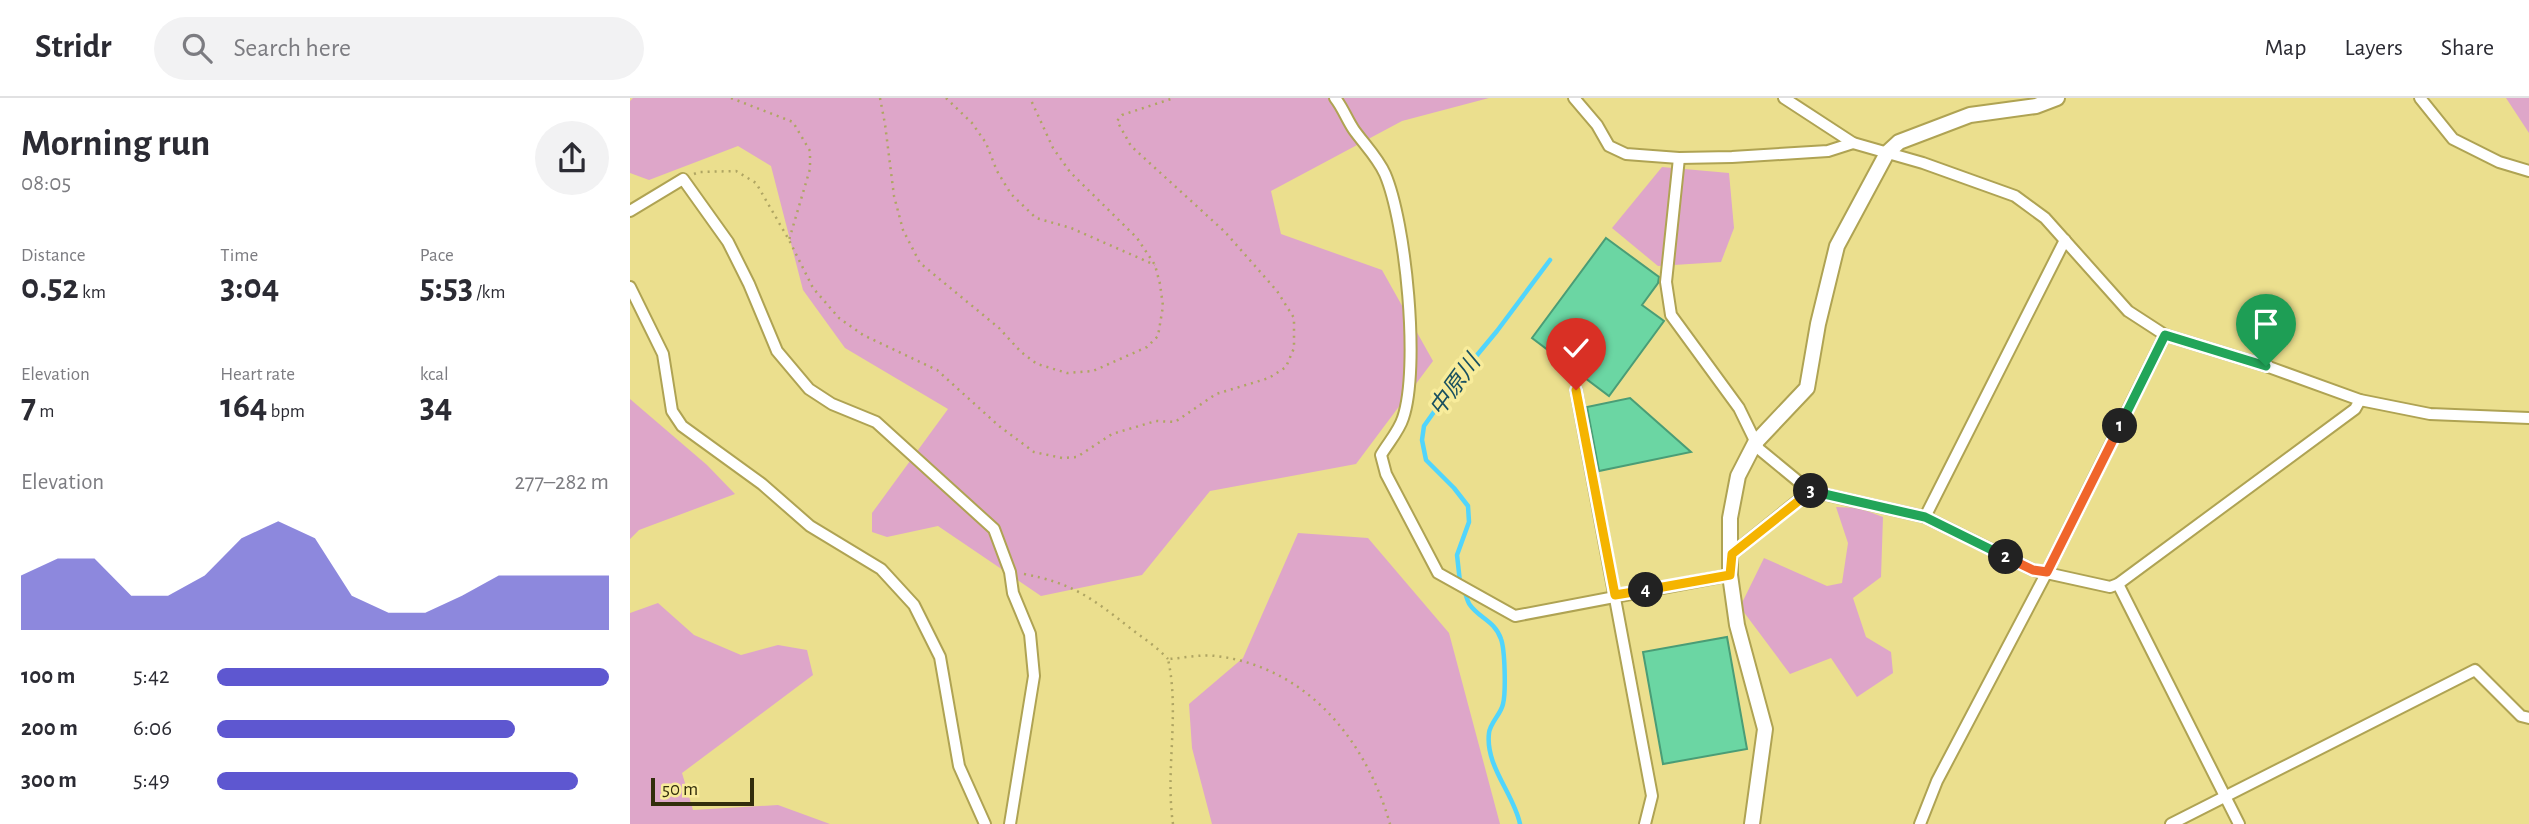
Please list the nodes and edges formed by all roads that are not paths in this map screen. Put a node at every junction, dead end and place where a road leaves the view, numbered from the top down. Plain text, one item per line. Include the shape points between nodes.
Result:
1 (1335, 98) edge
2 (1574, 98) edge
3 (1784, 98) edge
4 (2057, 98) edge
5 (2420, 98) edge
6 (2035, 102) edge
7 (1853, 143) junction
8 (1887, 153) junction
9 (1679, 158) junction
10 (2529, 171) edge
11 (630, 211) edge
12 (2064, 240) junction
13 (630, 286) edge
14 (2165, 335) junction
15 (1576, 390) dead end
16 (2360, 400) junction
17 (2529, 418) edge
18 (1755, 443) junction
19 (1810, 491) junction
20 (1925, 517) junction
21 (1732, 554) junction
22 (2047, 572) junction
23 (1730, 575) junction
24 (2118, 584) junction
25 (1615, 595) junction
26 (2529, 718) edge
27 (2225, 797) junction
28 (985, 824) edge
29 (1010, 824) edge
30 (1645, 824) edge
31 (1752, 824) edge
32 (1920, 824) edge
33 (2171, 824) edge
34 (2239, 824) edge

1 - 25 street via 1384,171 1391,191 1410,325 1409,393 1402,420 1381,455 1386,474 1438,573 1515,616
2 - 9 street via 1609,146 1626,153
3 - 7 street
4 - 6 street
5 - 10 street via 2453,139 2498,162
6 - 8 street via 1970,115 1899,142
7 - 8 street
7 - 9 street via 1828,151
8 - 12 street via 2015,196 2045,218
8 - 18 street via 1837,246 1807,388
9 - 18 street via 1666,282 1671,315 1740,408
11 - 29 street via 683,180 728,242 777,351 809,389 876,422 994,528 1030,634 1034,676
12 - 14 street via 2127,311
12 - 20 street
13 - 28 street via 663,354 672,411 682,426 762,484 810,526 881,569 914,605 940,657 959,766
14 - 16 street
14 - 22 street
15 - 25 street
16 - 17 street via 2430,414
16 - 24 street via 2355,409
18 - 19 street
18 - 21 street via 1738,476 1730,518
19 - 20 street
19 - 21 street
20 - 22 street via 2033,570
21 - 23 street
22 - 24 street via 2109,587
22 - 32 street via 1937,780
23 - 25 street
23 - 31 street via 1737,625 1765,729
24 - 27 street
25 - 30 street via 1652,796
26 - 27 street via 2521,716 2475,670
27 - 33 street
27 - 34 street

